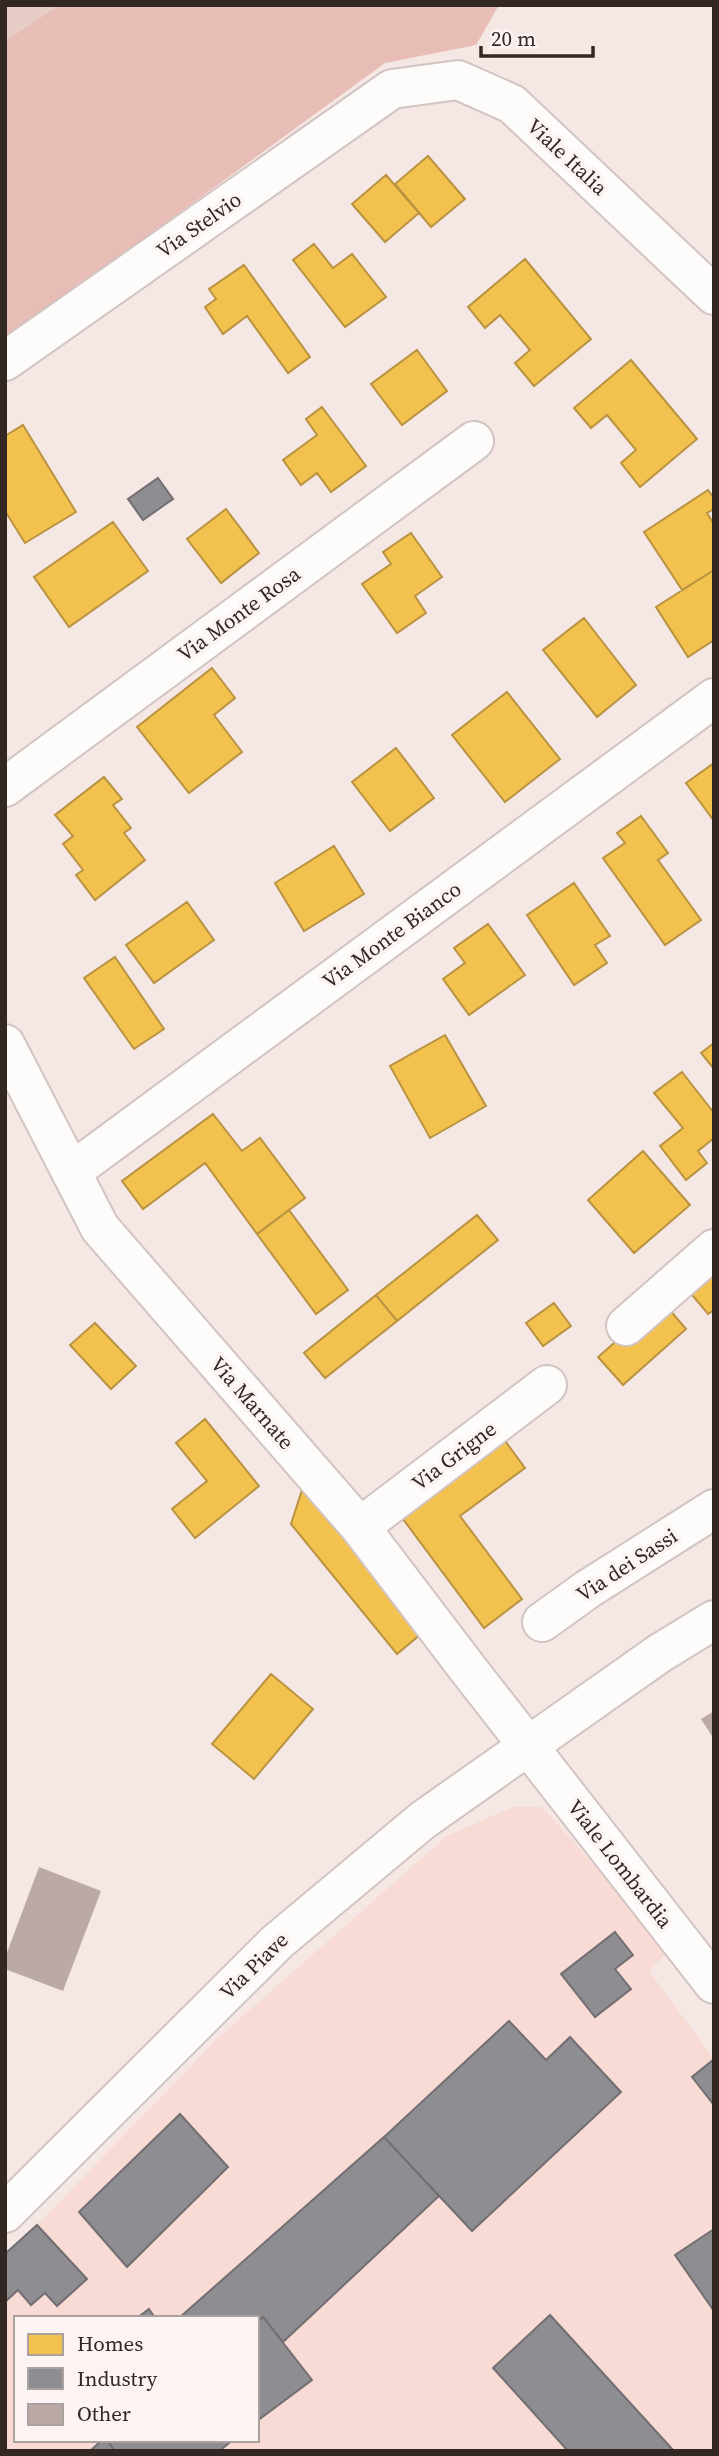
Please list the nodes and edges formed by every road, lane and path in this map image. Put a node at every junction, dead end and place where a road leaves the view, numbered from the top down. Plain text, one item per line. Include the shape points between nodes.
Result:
1 (392, 89) joint
2 (714, 295) edge
3 (5, 361) edge
4 (474, 441) dead end
5 (714, 698) edge
6 (5, 787) edge
7 (5, 1044) edge
8 (71, 1172) junction
9 (714, 1249) edge
10 (626, 1326) dead end
11 (547, 1385) dead end
12 (714, 1509) edge
13 (360, 1527) junction
14 (714, 1620) edge
15 (542, 1622) dead end
16 (526, 1745) junction
17 (714, 1984) edge
18 (5, 2213) edge

1 - 2 street, Viale Italia via 458,80 512,104
1 - 3 street, Via Stelvio
4 - 6 street, Via Monte Rosa
5 - 8 street, Via Monte Bianco
7 - 8 street, Via Marnate
8 - 13 street, Via Marnate via 100,1228
9 - 10 street
11 - 13 street, Via Grigne
12 - 15 street, Via dei Sassi
13 - 16 street, Via Marnate
14 - 16 street, Via Piave
16 - 17 street, Viale Lombardia
16 - 18 street, Via Piave via 423,1820 277,1942

